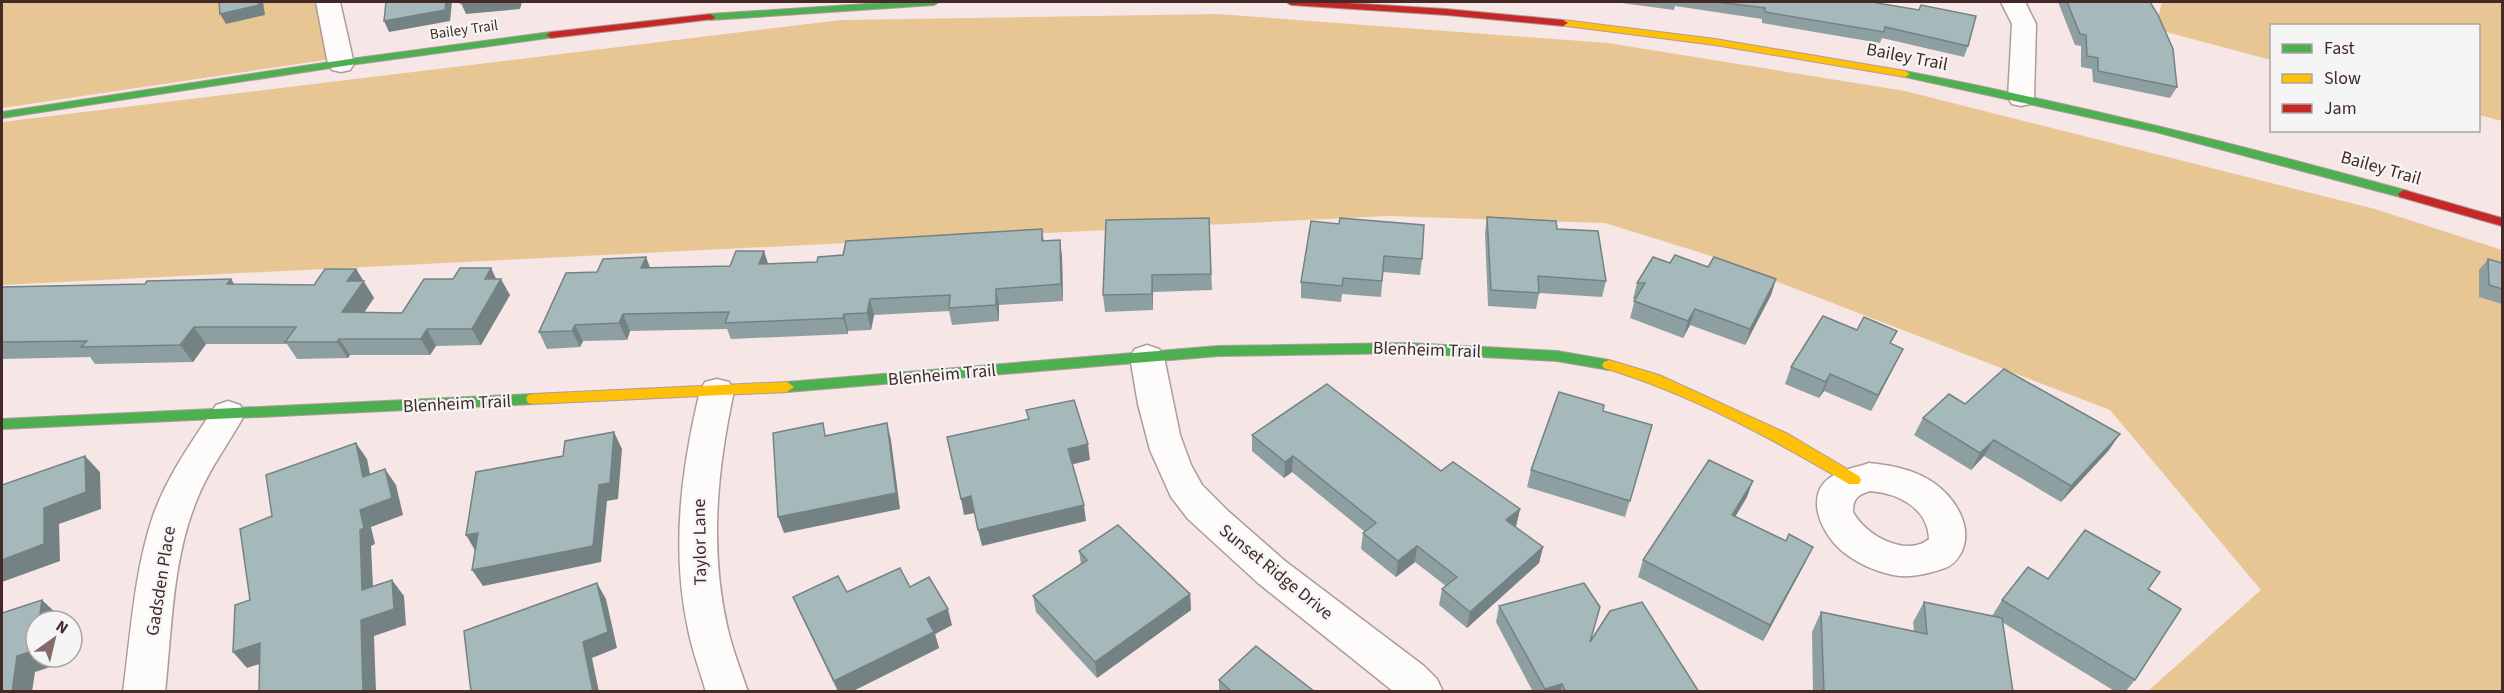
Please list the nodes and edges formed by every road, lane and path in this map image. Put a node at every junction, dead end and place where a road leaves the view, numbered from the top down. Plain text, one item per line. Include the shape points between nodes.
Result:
1 (328, 2) edge
2 (934, 2) edge
3 (1291, 2) edge
4 (1989, 2) edge
5 (2014, 3) edge
6 (341, 64) junction
7 (2021, 98) junction
8 (2, 115) edge
9 (2502, 222) edge
10 (1147, 357) junction
11 (717, 391) junction
12 (228, 414) junction
13 (2, 424) edge
14 (1854, 480) dead end
15 (144, 692) edge
16 (727, 692) edge
17 (1422, 692) edge

1 - 6 street
2 - 6 street, Bailey Trail via 592,28
3 - 7 street, Bailey Trail via 1492,15 1602,27 1861,66
4 - 5 street
5 - 7 street via 2024,24
6 - 8 street, Bailey Trail
7 - 9 street, Bailey Trail via 2239,148
10 - 11 street, Blenheim Trail
10 - 14 street, Blenheim Trail via 1280,348 1407,348 1589,360 1654,378 1716,406 1783,438
10 - 17 street, Sunset Ridge Drive via 1155,412 1165,445 1181,482 1201,507 1253,558
11 - 12 street, Blenheim Trail
11 - 16 street, Taylor Lane via 700,482 698,575 708,631
12 - 13 street, Blenheim Trail
12 - 15 street, Gadsden Place via 196,465 167,531

